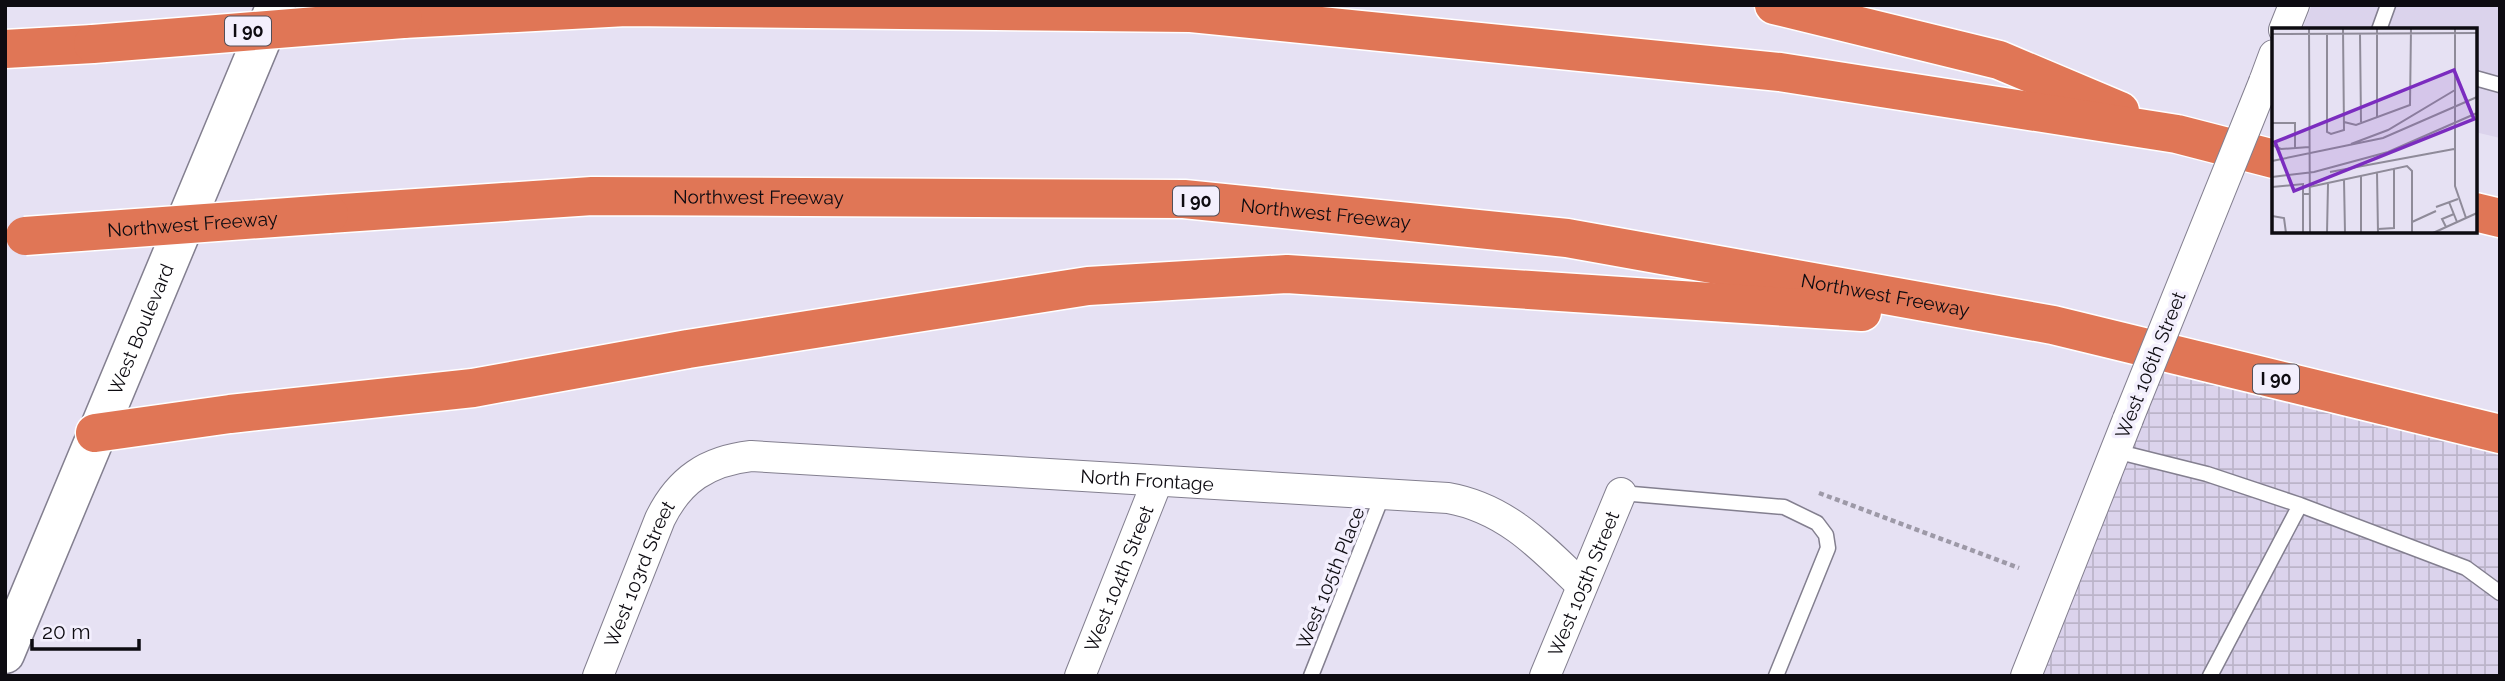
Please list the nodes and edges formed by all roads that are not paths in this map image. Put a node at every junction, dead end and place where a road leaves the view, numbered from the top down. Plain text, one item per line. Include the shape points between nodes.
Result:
1 (276, 5) edge
2 (1774, 5) edge
3 (2294, 5) edge
4 (2388, 5) edge
5 (2285, 28) edge
6 (2380, 28) edge
7 (5, 49) edge
8 (2269, 69) edge
9 (2477, 79) edge
10 (2500, 85) edge
11 (2177, 134) junction
12 (2272, 158) edge
13 (2477, 212) edge
14 (2500, 218) edge
15 (15, 237) edge
16 (2053, 325) junction
17 (95, 433) junction
18 (2500, 434) edge
19 (2115, 451) junction
20 (689, 477) joint
21 (1157, 482) junction
22 (1622, 493) joint
23 (1383, 494) junction
24 (2300, 505) junction
25 (1581, 585) junction
26 (2500, 593) edge
27 (5, 654) edge
28 (598, 676) edge
29 (1080, 676) edge
30 (1311, 676) edge
31 (1545, 676) edge
32 (1776, 676) edge
33 (2026, 676) edge
34 (2210, 676) edge

1 - 17 main road, West Boulevard
2 - 11 highway via 1999,60
3 - 5 street
4 - 6 lane
7 - 11 highway, I 90, bridge via 626,7 1191,13 1780,72
8 - 19 street, West 106th Street, bridge
9 - 10 lane
11 - 12 highway, I 90
13 - 14 highway
15 - 16 highway, Northwest Freeway / I 90, bridge via 592,196 1184,199 1567,238
16 - 17 highway via 1287,274 1088,286 473,388
16 - 18 highway, Northwest Freeway / I 90
17 - 27 main road, West Boulevard
19 - 24 lane via 2207,474
19 - 33 street, West 106th Street
20 - 21 street, North Frontage via 720,462 751,456
20 - 28 street, West 103rd Street via 660,519
21 - 23 street, North Frontage
21 - 29 street, West 104th Street
22 - 25 street, West 105th Street
22 - 32 lane via 1784,507 1823,529 1828,548
23 - 25 street, North Frontage via 1448,498 1494,512 1531,537
23 - 30 lane, West 105th Place
24 - 26 lane via 2466,568
24 - 34 lane
25 - 31 street, West 105th Street

